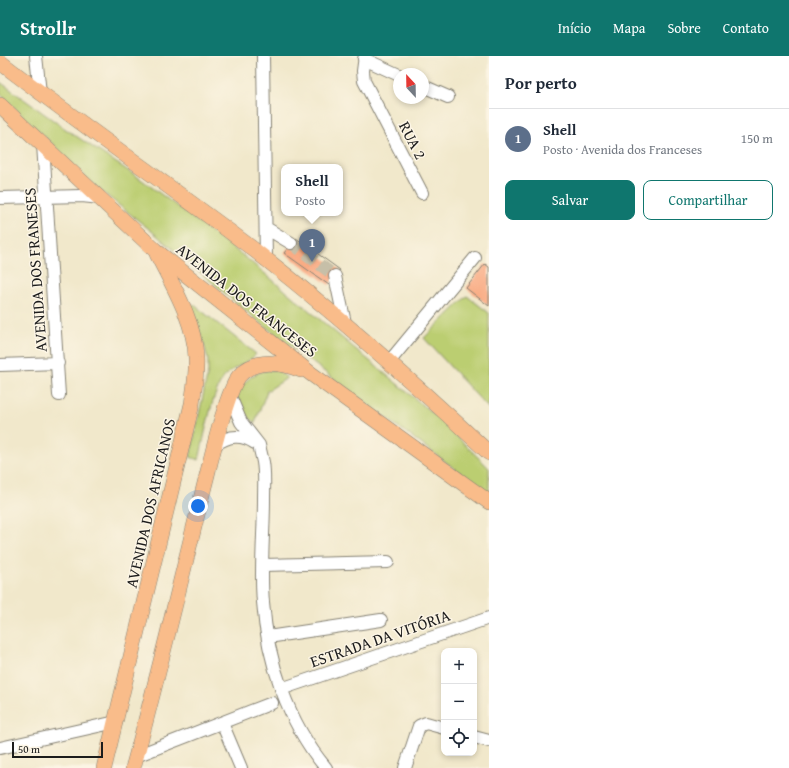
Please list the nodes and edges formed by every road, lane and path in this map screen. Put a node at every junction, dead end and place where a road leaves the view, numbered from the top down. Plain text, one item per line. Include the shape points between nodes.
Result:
1 (36, 56) edge
2 (263, 56) edge
3 (365, 58) edge
4 (0, 62) edge
5 (393, 72) edge
6 (429, 89) edge
7 (40, 93) junction
8 (448, 97) dead end
9 (0, 105) edge
10 (42, 144) junction
11 (422, 194) dead end
12 (47, 197) junction
13 (0, 198) edge
14 (100, 198) junction
15 (266, 228) junction
16 (291, 243) tunnel mouth
17 (155, 250) junction
18 (475, 258) dead end
19 (266, 260) junction
20 (336, 276) tunnel mouth
21 (345, 323) junction
22 (389, 362) junction
23 (58, 363) junction
24 (0, 365) edge
25 (310, 373) junction
26 (59, 394) dead end
27 (230, 396) junction
28 (215, 445) junction
29 (259, 446) junction
30 (489, 453) edge
31 (489, 502) edge
32 (388, 562) dead end
33 (264, 565) junction
34 (489, 618) edge
35 (381, 620) dead end
36 (268, 637) junction
37 (281, 689) junction
38 (272, 703) dead end
39 (116, 722) junction
40 (222, 723) junction
41 (441, 727) edge
42 (477, 738) edge
43 (489, 741) edge
44 (0, 748) edge
45 (135, 762) edge
46 (104, 768) edge
47 (242, 768) edge
48 (326, 768) edge
49 (406, 768) edge

1 - 7 street
2 - 15 street
3 - 5 street
3 - 11 street, RUA 2 via 364,80
4 - 7 main road
6 - 8 street
7 - 19 main road
9 - 10 main road, AVENIDA DOS FRANCESES
10 - 12 street, AVENIDA DOS FRANESES
10 - 14 main road, AVENIDA DOS FRANCESES
12 - 13 street
12 - 14 street
12 - 23 street, AVENIDA DOS FRANESES
14 - 17 main road, AVENIDA DOS FRANCESES
15 - 16 street
15 - 19 street
17 - 25 main road, AVENIDA DOS FRANCESES
17 - 39 main road, AVENIDA DOS AFRICANOS via 186,316 196,357 196,378
18 - 22 street
19 - 21 main road
20 - 21 street
21 - 22 main road
22 - 30 main road
23 - 24 street
23 - 26 street, AVENIDA DOS FRANESES
25 - 27 main road via 282,364 260,364 239,376
25 - 31 main road, AVENIDA DOS FRANCESES
27 - 28 main road
27 - 29 street via 241,422
28 - 29 street via 225,438 239,436 248,438
28 - 45 main road
29 - 33 street via 264,469
32 - 33 street
33 - 36 street via 263,602
34 - 37 street, ESTRADA DA VITÓRIA
35 - 36 street
36 - 37 street
37 - 48 street via 312,750
38 - 40 street
39 - 44 street
39 - 46 main road, AVENIDA DOS AFRICANOS
40 - 45 street
40 - 47 street
41 - 49 street via 426,723 416,729
42 - 43 street

